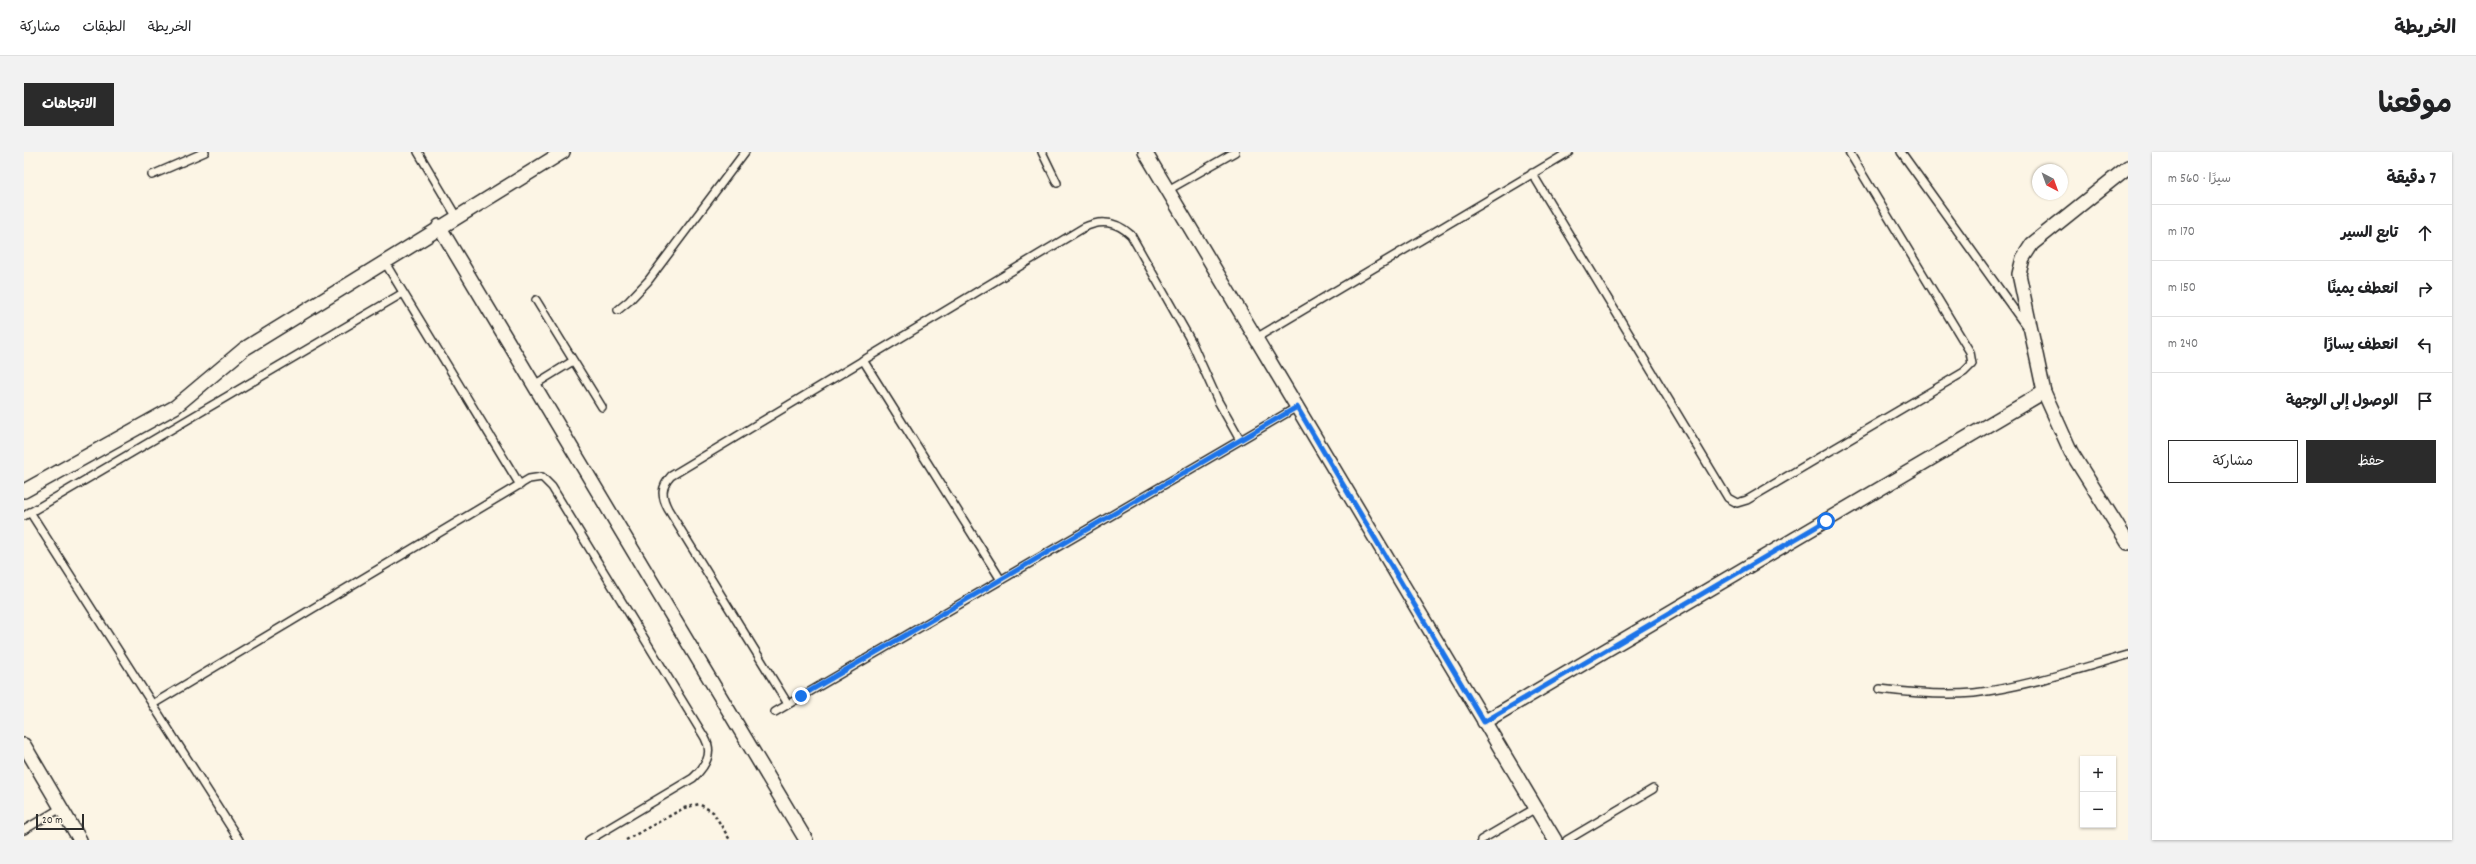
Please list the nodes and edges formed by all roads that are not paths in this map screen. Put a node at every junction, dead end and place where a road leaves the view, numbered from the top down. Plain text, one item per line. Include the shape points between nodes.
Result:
1 (205, 152) edge
2 (418, 152) edge
3 (563, 152) edge
4 (745, 152) edge
5 (1042, 152) edge
6 (1145, 152) edge
7 (1235, 152) edge
8 (1568, 152) edge
9 (1849, 152) edge
10 (1901, 152) edge
11 (2128, 168) edge
12 (1532, 173) junction
13 (152, 175) dead end
14 (1057, 183) dead end
15 (1168, 190) junction
16 (456, 216) junction
17 (440, 226) junction
18 (384, 261) junction
19 (403, 293) junction
20 (536, 300) dead end
21 (618, 310) dead end
22 (2031, 334) junction
23 (1256, 338) junction
24 (863, 360) junction
25 (573, 361) junction
26 (534, 385) junction
27 (2044, 392) junction
28 (602, 407) dead end
29 (1297, 407) junction
30 (1240, 440) junction
31 (520, 485) junction
32 (24, 490) edge
33 (27, 514) edge
34 (2128, 543) edge
35 (1001, 580) junction
36 (2128, 655) edge
37 (1880, 689) dead end
38 (153, 704) junction
39 (788, 704) junction
40 (775, 712) dead end
41 (1484, 722) junction
42 (24, 745) edge
43 (1653, 789) dead end
44 (61, 808) junction
45 (1536, 808) junction
46 (24, 830) edge
47 (80, 840) edge
48 (239, 840) edge
49 (589, 840) edge
50 (806, 840) edge
51 (1481, 840) edge
52 (1555, 840) edge
53 (1568, 840) edge

1 - 13 lane
2 - 16 lane
3 - 16 street
4 - 21 lane via 648,281
5 - 14 lane
6 - 15 street
7 - 15 lane
8 - 12 lane
9 - 12 lane via 1970,352 1972,364 1964,372 1748,500 1737,502 1725,494
10 - 22 lane
11 - 22 street via 2032,244 2023,258 2019,274
12 - 23 lane
15 - 23 street
16 - 17 street
17 - 18 street
17 - 26 street
18 - 19 lane
18 - 32 street via 244,350 175,407
19 - 31 lane
19 - 33 lane
20 - 25 lane
22 - 27 street
23 - 29 street
24 - 30 lane via 1083,228 1093,223 1114,223 1131,235 1191,341 1218,401
24 - 35 lane
24 - 39 lane via 670,476 662,492 668,509
25 - 26 lane
25 - 28 lane
26 - 50 street
27 - 34 street via 2074,457
27 - 41 street
29 - 30 lane
29 - 41 street
30 - 35 lane
31 - 38 lane
31 - 49 lane via 536,477 549,481 709,744 709,758 693,778
33 - 38 lane
35 - 39 lane
36 - 37 lane via 2005,688 1974,693 1943,695
38 - 48 lane
39 - 40 lane
41 - 45 street
42 - 44 street
43 - 53 lane
44 - 46 lane
44 - 47 street
45 - 51 lane
45 - 52 street

